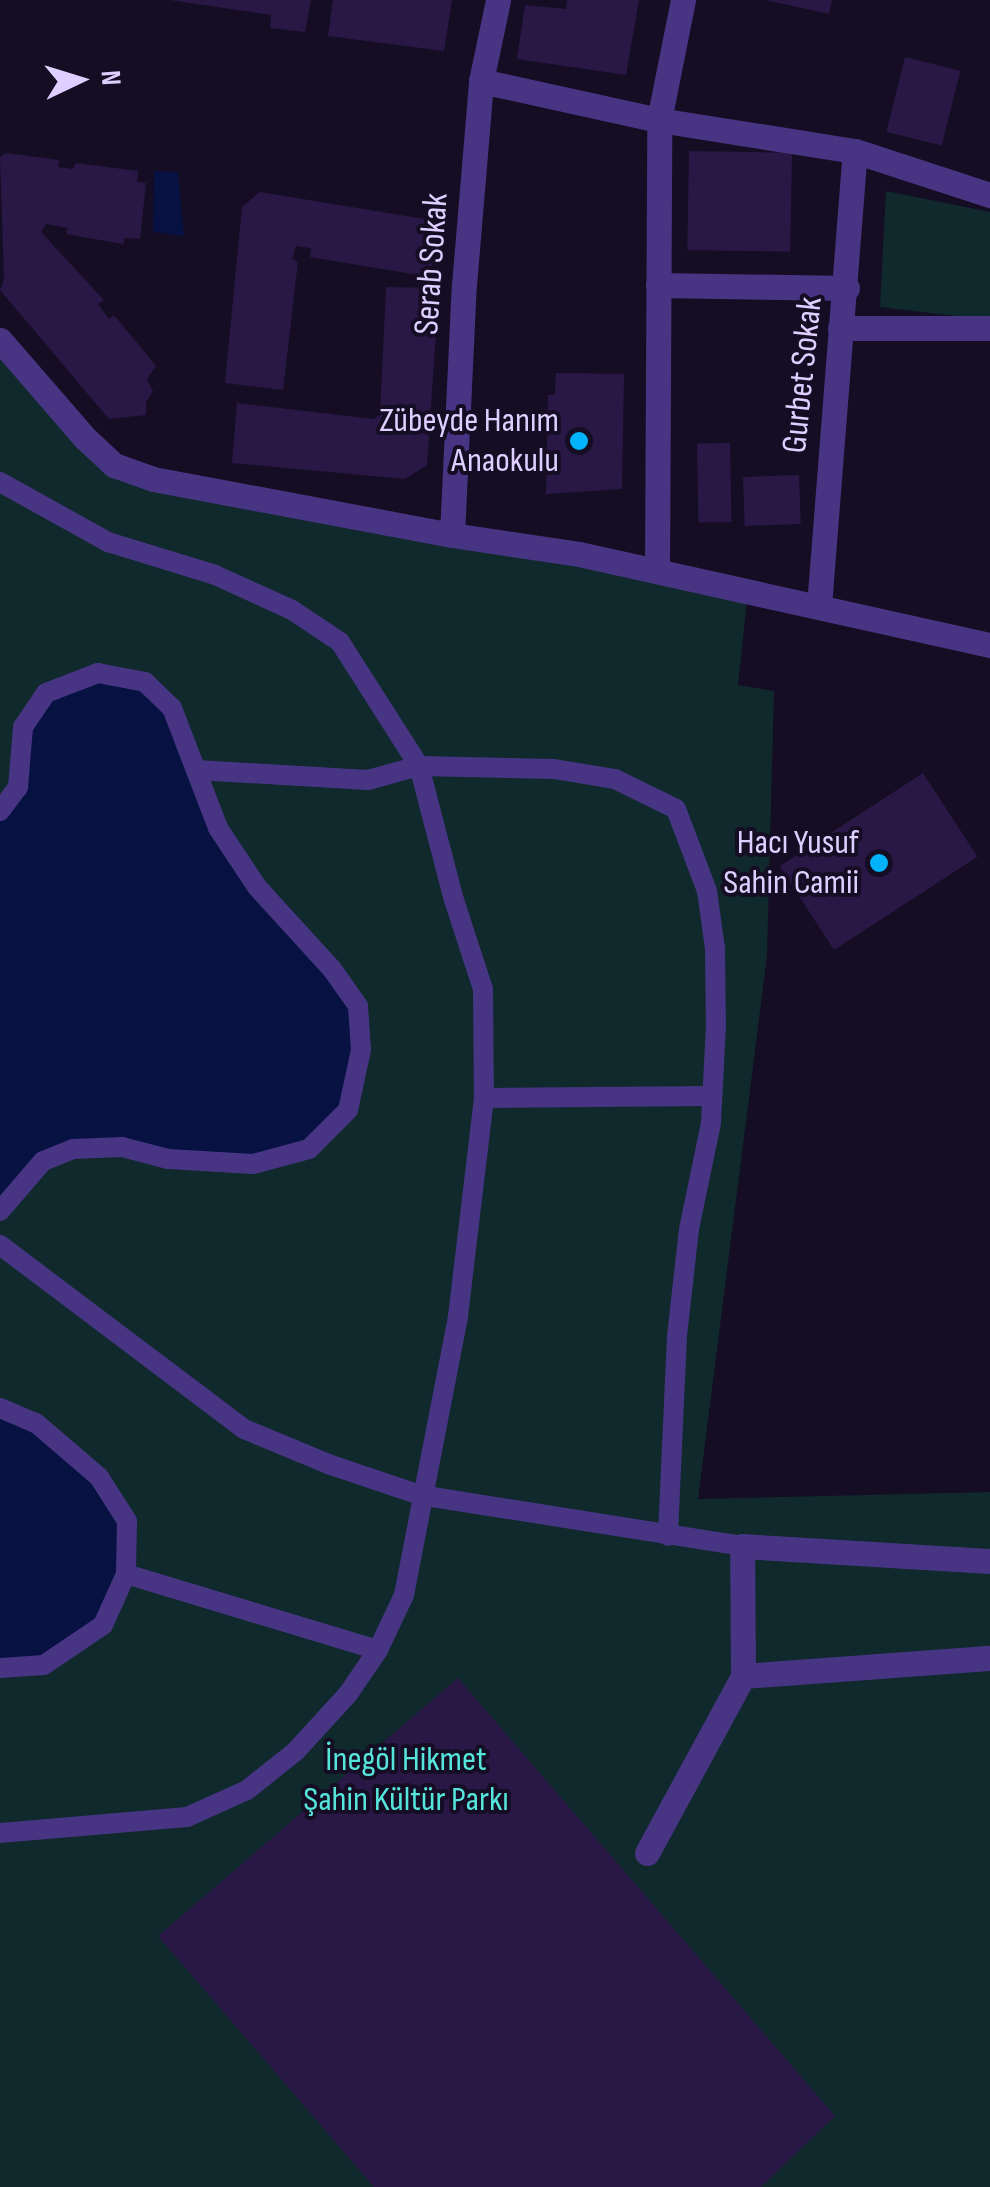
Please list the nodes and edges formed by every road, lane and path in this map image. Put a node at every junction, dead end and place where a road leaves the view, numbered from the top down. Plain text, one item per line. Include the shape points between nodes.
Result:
1 (498, 0) edge
2 (684, 0) edge
3 (481, 82) junction
4 (659, 120) junction
5 (855, 151) junction
6 (990, 195) edge
7 (658, 286) junction
8 (848, 288) junction
9 (840, 328) junction
10 (990, 328) edge
11 (0, 340) edge
12 (0, 482) edge
13 (452, 535) junction
14 (657, 571) junction
15 (819, 606) junction
16 (990, 646) edge
17 (0, 722) edge
18 (23, 727) junction
19 (419, 766) junction
20 (196, 770) junction
21 (0, 811) edge
22 (712, 1096) junction
23 (484, 1098) junction
24 (0, 1211) edge
25 (0, 1245) edge
26 (0, 1408) edge
27 (420, 1495) junction
28 (668, 1536) junction
29 (742, 1546) junction
30 (990, 1562) edge
31 (126, 1574) junction
32 (378, 1650) junction
33 (990, 1658) edge
34 (0, 1668) edge
35 (743, 1676) junction
36 (0, 1833) edge
37 (648, 1853) dead end

1 - 3 street, Serab Sokak
2 - 4 street
3 - 4 street
3 - 13 street, Serab Sokak
4 - 5 street
4 - 7 street
5 - 6 street
5 - 8 street, Gurbet Sokak
7 - 8 street
7 - 14 street
8 - 9 street, Gurbet Sokak
9 - 10 street
9 - 15 street, Gurbet Sokak
11 - 13 street via 114,465 195,489
12 - 19 street via 108,542 215,574 292,610 340,642
13 - 14 street
14 - 15 street
15 - 16 street
17 - 18 street
18 - 20 street via 46,693 98,673 145,682 172,708
18 - 21 street via 18,786
19 - 20 street via 368,780
19 - 22 street via 554,769 615,779 676,809 707,892 715,949
19 - 23 street via 483,989
20 - 24 street via 218,828 256,887 358,1006 361,1050 348,1110 309,1149 253,1164 168,1159 122,1148 74,1149 43,1161
22 - 23 street
22 - 28 street via 677,1336
23 - 27 street via 458,1317
25 - 27 street via 244,1429
26 - 31 street via 36,1424 99,1476 127,1522
27 - 28 street
27 - 32 street via 404,1595
28 - 29 street
29 - 30 street
29 - 35 street
31 - 32 street
31 - 34 street via 103,1625 44,1665
32 - 36 street via 296,1750 247,1790 187,1817
33 - 35 street
35 - 37 street

